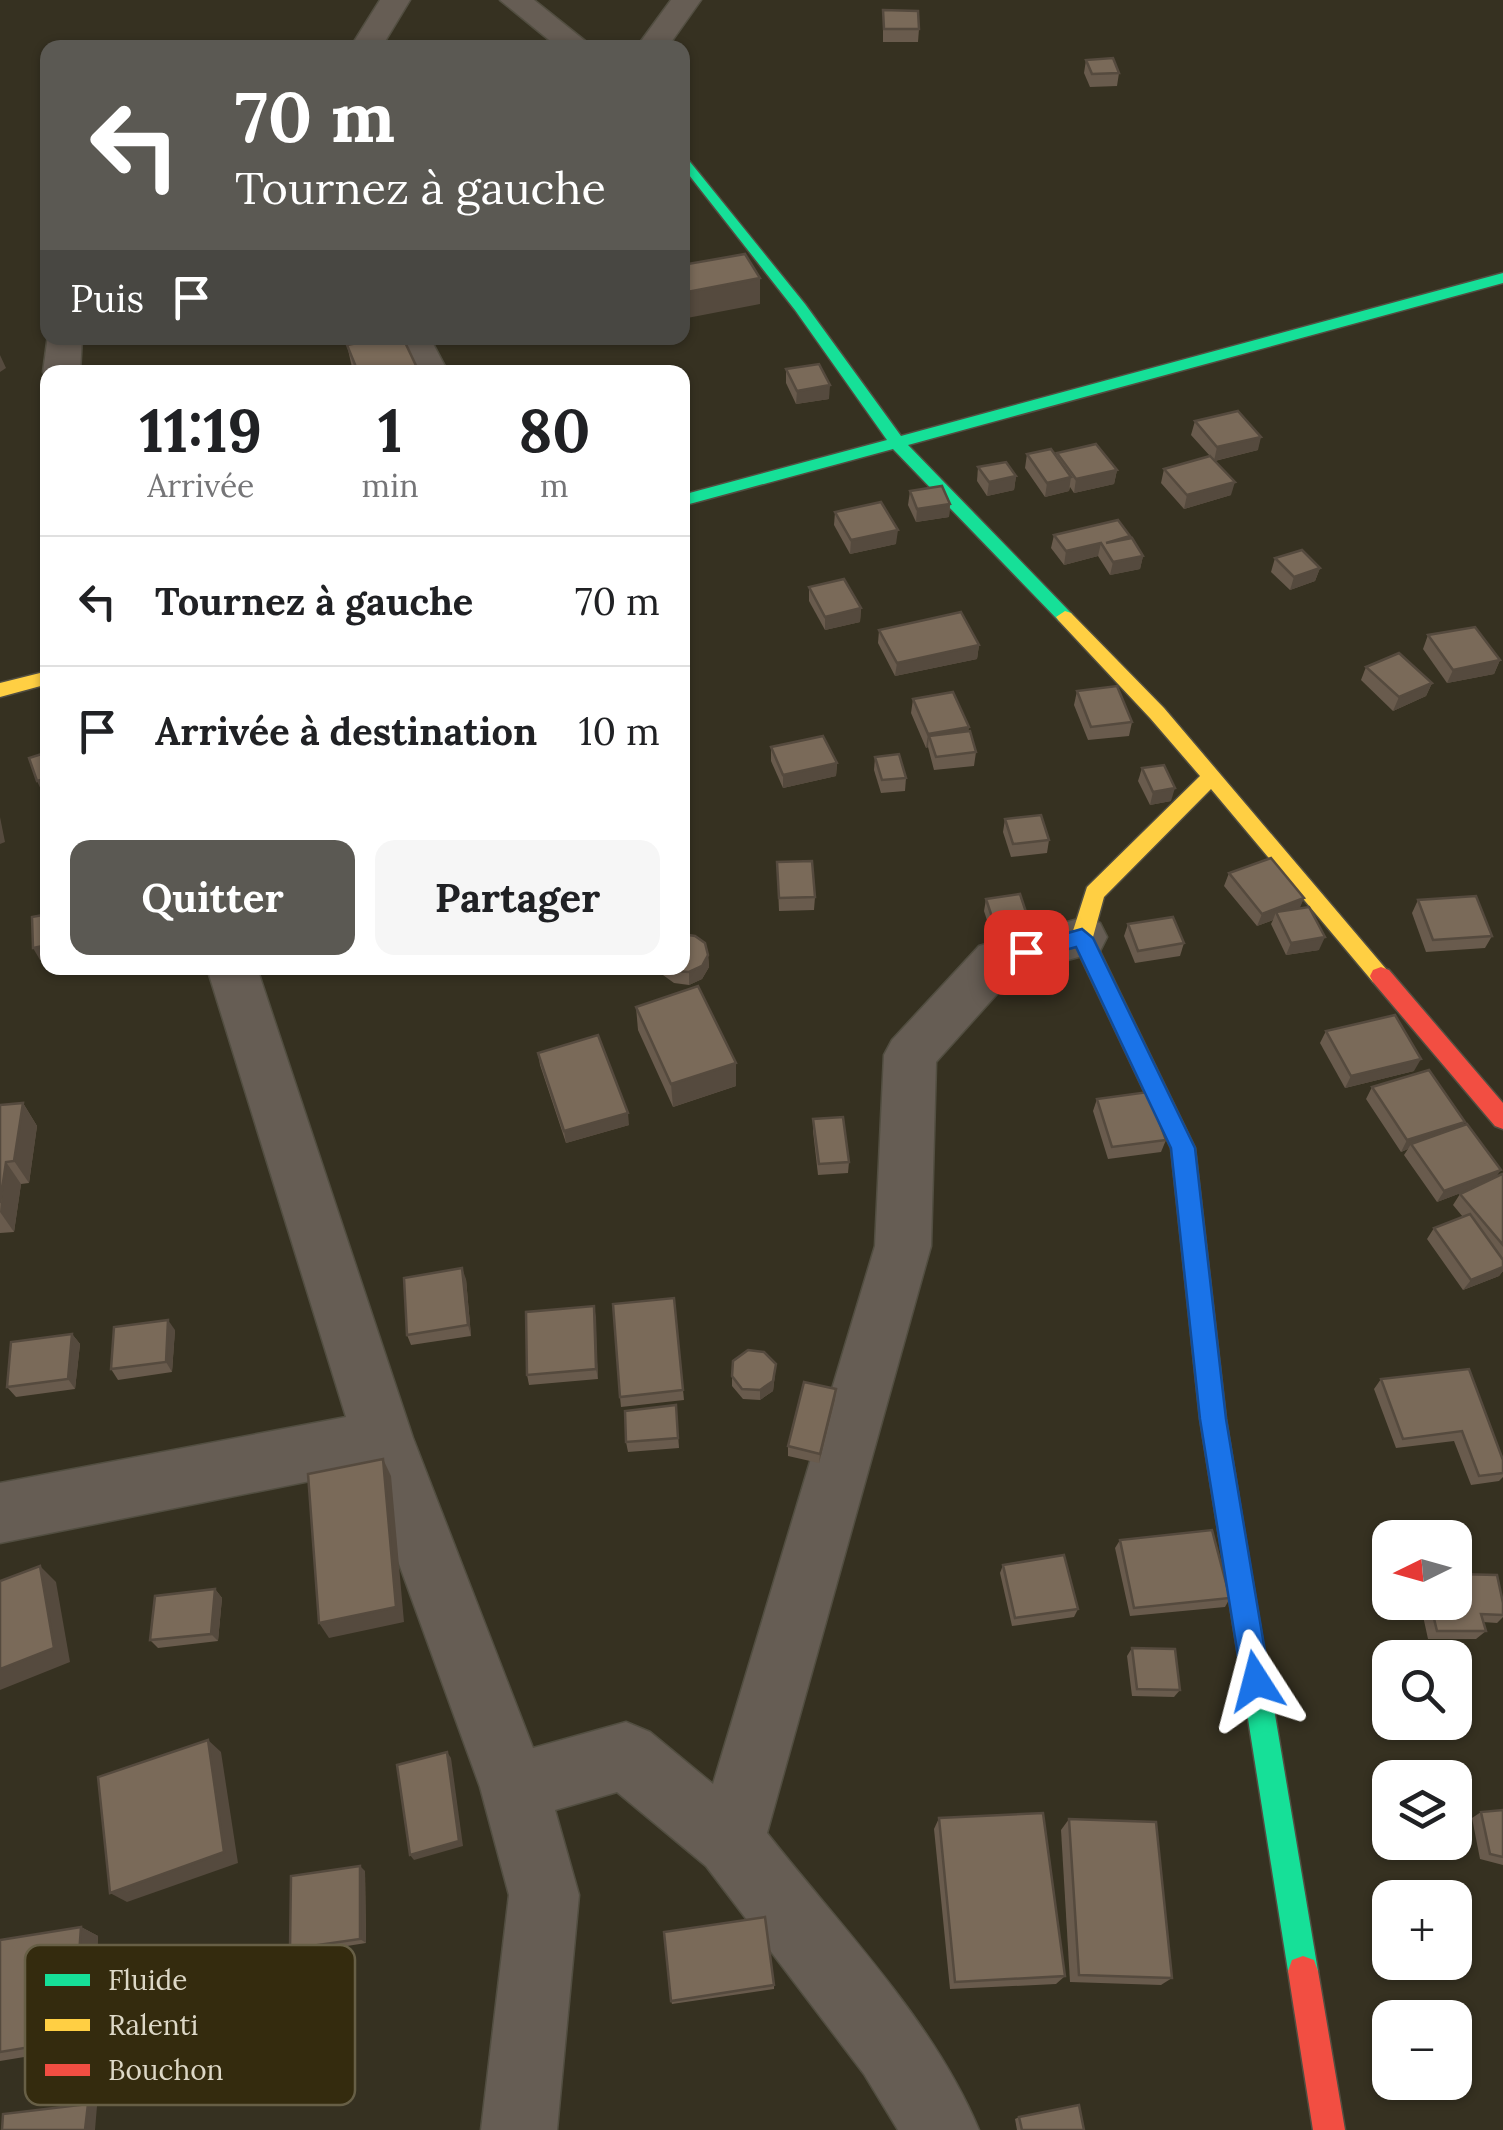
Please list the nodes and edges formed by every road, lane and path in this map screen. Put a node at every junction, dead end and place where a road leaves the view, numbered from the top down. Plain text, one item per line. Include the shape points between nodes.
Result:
1 (395, 0) edge
2 (515, 0) edge
3 (686, 0) edge
4 (370, 40) edge
5 (568, 40) edge
6 (657, 40) edge
7 (690, 166) edge
8 (1503, 278) edge
9 (898, 444) junction
10 (690, 499) edge
11 (40, 679) edge
12 (0, 690) edge
13 (1212, 776) junction
14 (1082, 938) junction
15 (234, 975) edge
16 (1503, 1119) edge
17 (383, 1438) junction
18 (0, 1513) edge
19 (514, 1787) junction
20 (730, 1842) junction
21 (519, 2130) edge
22 (941, 2130) edge
23 (1329, 2130) edge

1 - 4 street
2 - 5 street
3 - 6 street
7 - 9 street
8 - 9 street
9 - 10 street
9 - 13 street
11 - 12 street
13 - 14 street via 1094,894
13 - 16 street
14 - 20 street via 998,960 910,1055 903,1246
14 - 23 street via 1183,1148 1213,1419
15 - 17 street
17 - 18 street
17 - 19 street
19 - 20 street via 626,1756
19 - 21 street via 544,1895
20 - 22 street via 890,2048

